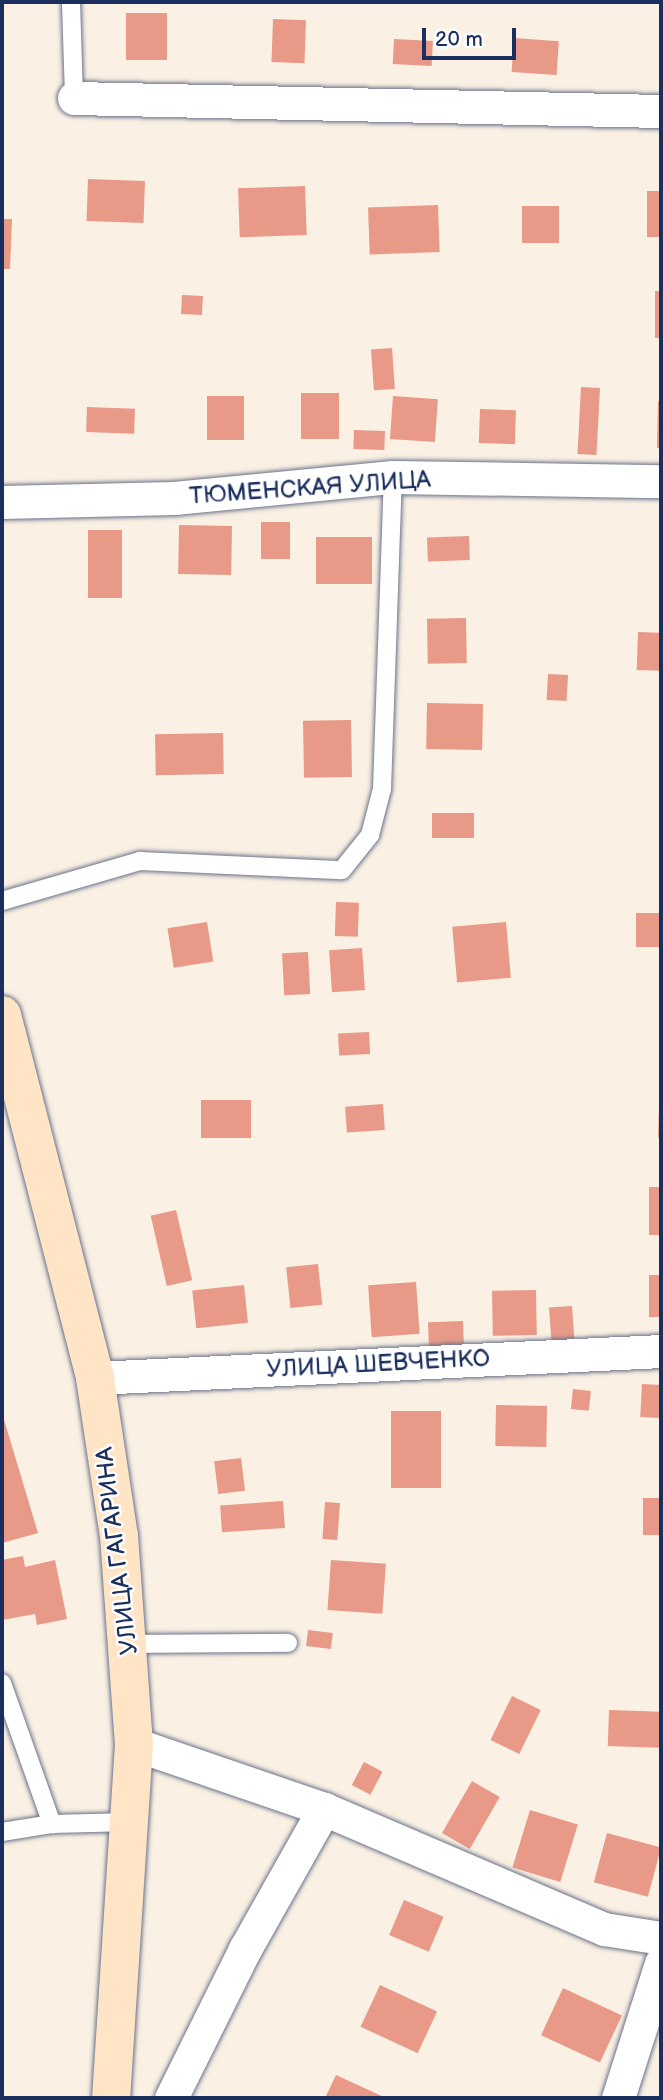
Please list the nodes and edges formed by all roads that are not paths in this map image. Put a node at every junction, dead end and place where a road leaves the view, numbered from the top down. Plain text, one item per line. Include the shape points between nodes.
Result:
1 (71, 2) edge
2 (74, 98) joint
3 (661, 111) edge
4 (393, 477) junction
5 (661, 481) edge
6 (2, 502) edge
7 (2, 901) edge
8 (2, 1015) edge
9 (661, 1351) edge
10 (95, 1378) junction
11 (288, 1643) dead end
12 (129, 1644) junction
13 (2, 1683) edge
14 (134, 1744) junction
15 (324, 1809) junction
16 (131, 1822) junction
17 (52, 1824) junction
18 (2, 1832) edge
19 (661, 1938) edge
20 (661, 1963) edge
21 (111, 2098) edge
22 (171, 2098) edge
23 (618, 2098) edge

1 - 2 lane
2 - 3 street
4 - 5 street, ТЮМЕНСКАЯ УЛИЦА
4 - 6 street, ТЮМЕНСКАЯ УЛИЦА via 173,498
4 - 7 lane via 382,789 370,835 342,870 139,861
8 - 10 main road, УЛИЦА ГАГАРИНА
9 - 10 street, УЛИЦА ШЕВЧЕНКО
10 - 12 main road, УЛИЦА ГАГАРИНА via 119,1536
11 - 12 lane
12 - 14 main road, УЛИЦА ГАГАРИНА
13 - 17 lane
14 - 15 street
14 - 16 main road, УЛИЦА ГАГАРИНА
15 - 19 street via 592,1924
15 - 22 street via 244,1949
16 - 17 lane
16 - 21 main road, УЛИЦА ГАГАРИНА
17 - 18 lane
20 - 23 street

